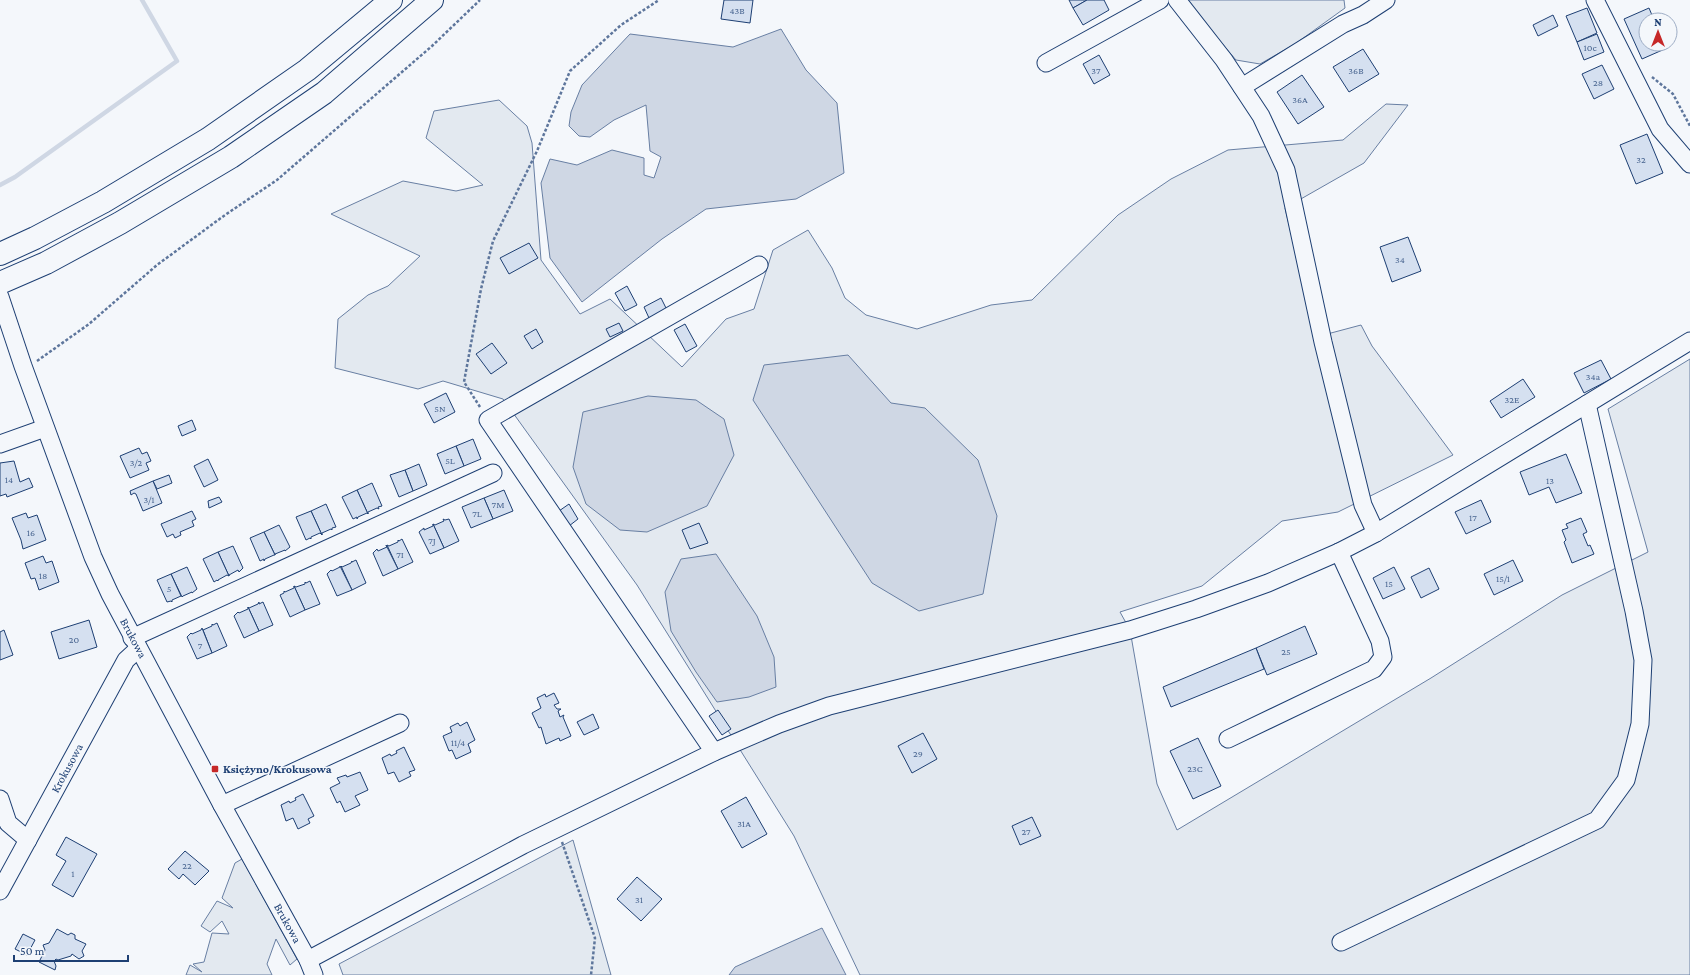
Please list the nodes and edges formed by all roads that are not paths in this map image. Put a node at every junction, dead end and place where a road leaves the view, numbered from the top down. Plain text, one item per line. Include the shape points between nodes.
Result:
1 (391, 0) edge
2 (432, 0) edge
3 (1160, 0) edge
4 (1176, 0) edge
5 (1386, 0) edge
6 (1595, 0) edge
7 (1046, 64) dead end
8 (1242, 87) junction
9 (1690, 164) edge
10 (0, 254) edge
11 (759, 265) dead end
12 (0, 284) edge
13 (0, 298) edge
14 (5, 328) edge
15 (1690, 340) edge
16 (1586, 404) junction
17 (45, 428) junction
18 (0, 444) edge
19 (494, 473) dead end
20 (1376, 533) junction
21 (1339, 552) junction
22 (135, 644) junction
23 (400, 723) dead end
24 (1228, 739) dead end
25 (714, 752) junction
26 (0, 799) edge
27 (222, 805) junction
28 (28, 840) junction
29 (0, 891) edge
30 (1341, 942) dead end
31 (311, 968) edge

1 - 10 main road via 307,70 208,139 103,202
2 - 12 main road via 324,93 243,148 120,224
3 - 7 street
4 - 8 street
5 - 8 street
6 - 9 street via 1660,129
8 - 20 street via 1261,116 1286,170 1321,334 1363,505
11 - 25 street via 488,420
13 - 14 street, Brukowa
14 - 17 street, Brukowa via 23,366
15 - 16 street
16 - 20 street
16 - 30 street via 1643,660 1640,724 1626,780 1597,820
17 - 18 street
17 - 22 street, Brukowa via 93,557
19 - 22 street
20 - 21 street
21 - 24 street via 1380,641 1383,657 1374,669
21 - 25 street via 1268,583 1114,636 829,706
22 - 27 street, Brukowa
22 - 28 street, Krokusowa
23 - 27 street
25 - 31 street via 522,845
26 - 28 street via 8,823
27 - 31 street, Brukowa
28 - 29 street, Krokusowa

